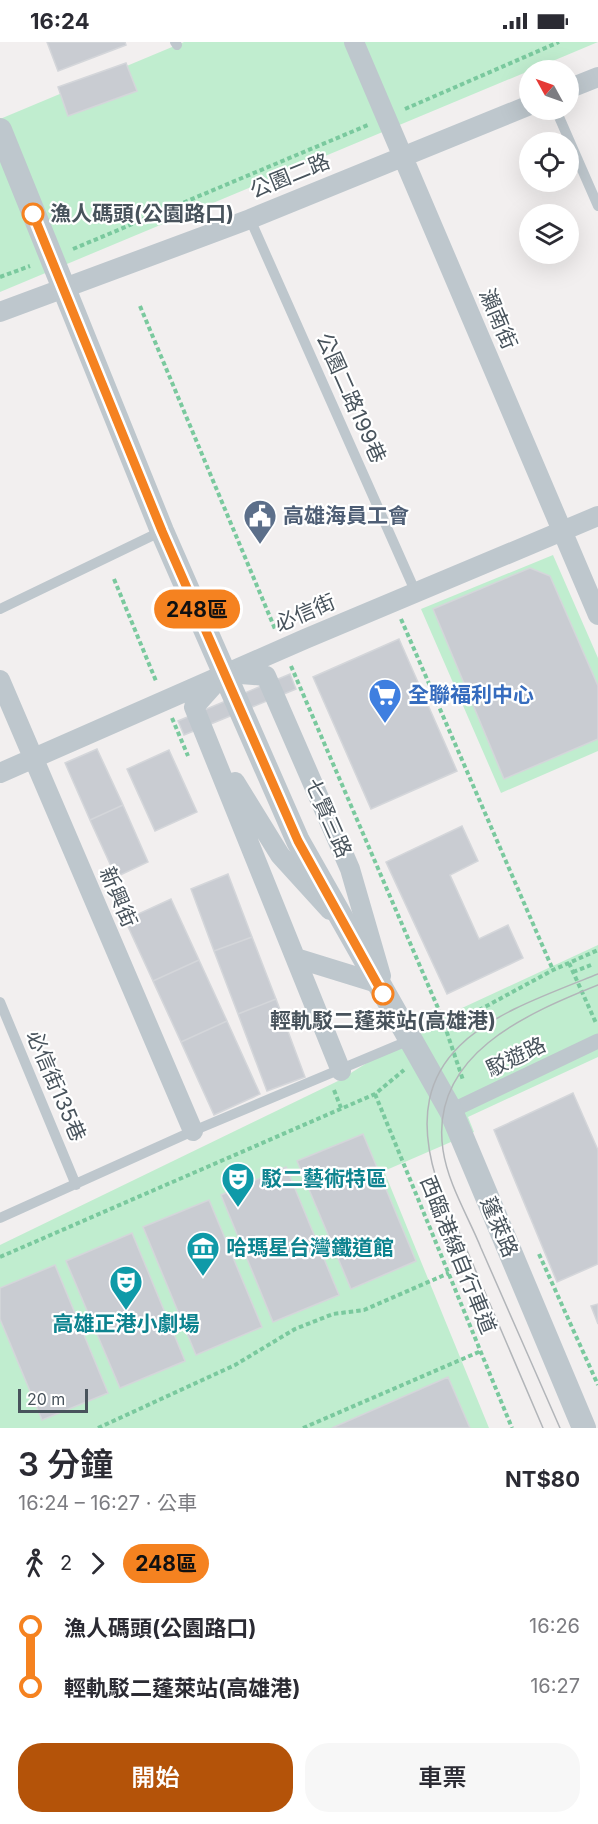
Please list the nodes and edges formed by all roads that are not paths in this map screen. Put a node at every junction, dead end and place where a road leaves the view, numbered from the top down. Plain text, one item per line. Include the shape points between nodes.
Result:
1 (354, 42) edge
2 (598, 77) edge
3 (579, 85) edge
4 (519, 110) edge
5 (559, 120) edge
6 (0, 130) edge
7 (403, 157) junction
8 (598, 206) edge
9 (250, 219) junction
10 (62, 288) junction
11 (0, 312) edge
12 (598, 516) edge
13 (162, 531) junction
14 (562, 531) junction
15 (416, 593) junction
16 (0, 609) edge
17 (598, 615) edge
18 (225, 673) junction
19 (0, 680) edge
20 (205, 734) junction
21 (32, 759) junction
22 (0, 773) edge
23 (343, 925) junction
24 (296, 958) junction
25 (377, 983) junction
26 (0, 1002) edge
27 (389, 1004) junction
28 (407, 1035) junction
29 (598, 1041) edge
30 (341, 1071) junction
31 (451, 1111) junction
32 (193, 1131) junction
33 (76, 1185) junction
34 (0, 1218) edge
35 (584, 1428) edge

1 - 7 street, 瀨南街
2 - 3 street
4 - 7 street, 公園二路
5 - 8 lane
6 - 10 street, 七賢三路
7 - 9 street, 公園二路
7 - 14 street, 瀨南街
9 - 10 street, 公園二路
9 - 15 lane, 公園二路199巷
10 - 11 street, 公園二路
10 - 13 street, 七賢三路
12 - 14 street, 必信街
13 - 16 lane
13 - 18 street, 七賢三路
14 - 15 street, 必信街
14 - 17 street, 瀨南街
15 - 18 street, 必信街
18 - 20 street, 七賢三路 via 194,707
18 - 21 street, 必信街
18 - 23 street, 七賢三路 via 298,841
18 - 27 street, 七賢三路 via 267,676 350,869
19 - 21 street, 新興街
20 - 23 street, 七賢三路 via 279,855
20 - 24 street, 七賢三路
21 - 22 street, 必信街
21 - 32 street, 新興街
23 - 25 street, 七賢三路
24 - 25 street
24 - 30 street, 七賢三路
25 - 27 street, 七賢三路
26 - 33 lane, 必信街135巷
27 - 28 street, 七賢三路
28 - 30 lane
28 - 31 street, 蓬萊路
29 - 31 street, 駁遊路
30 - 32 lane
31 - 35 street, 蓬萊路
32 - 33 lane
33 - 34 lane

